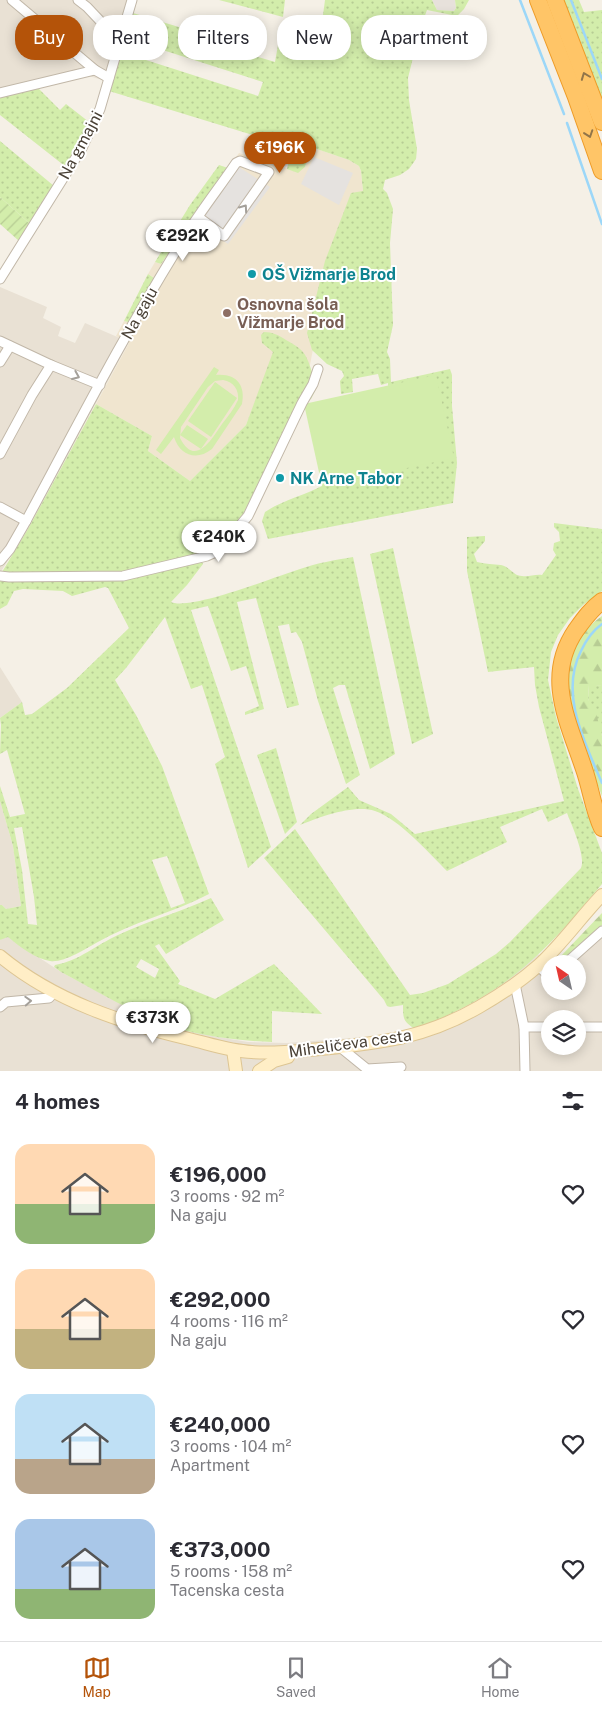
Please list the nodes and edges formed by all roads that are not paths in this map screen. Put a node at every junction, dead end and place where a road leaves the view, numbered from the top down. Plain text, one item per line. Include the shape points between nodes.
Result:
1 (12, 0) edge
2 (78, 0) edge
3 (132, 0) edge
4 (538, 0) edge
5 (555, 0) edge
6 (95, 15) edge
7 (128, 15) edge
8 (115, 60) edge
9 (95, 70) junction
10 (110, 78) junction
11 (0, 93) edge
12 (602, 122) edge
13 (602, 170) edge
14 (198, 217) junction
15 (0, 279) edge
16 (0, 341) edge
17 (10, 346) junction
18 (0, 362) edge
19 (51, 365) junction
20 (318, 369) dead end
21 (100, 385) junction
22 (0, 454) edge
23 (0, 507) edge
24 (26, 521) junction
25 (0, 561) edge
26 (0, 576) edge
27 (602, 602) edge
28 (602, 612) edge
29 (576, 630) junction
30 (590, 787) junction
31 (602, 808) edge
32 (602, 828) edge
33 (602, 895) edge
34 (602, 931) edge
35 (575, 955) edge
36 (0, 956) edge
37 (538, 966) junction
38 (541, 968) edge
39 (515, 984) junction
40 (54, 992) junction
41 (0, 1008) edge
42 (524, 1028) junction
43 (541, 1028) edge
44 (586, 1028) edge
45 (602, 1028) edge
46 (340, 1047) junction
47 (320, 1049) junction
48 (233, 1050) junction
49 (401, 1068) dead end
50 (367, 1070) edge
51 (236, 1071) edge
52 (259, 1071) edge
53 (524, 1071) edge

1 - 9 street
2 - 6 street
3 - 7 street, Na gmajni
4 -> 13 highway
12 -> 5 highway
8 - 10 street, Na gmajni
9 - 10 street
9 - 11 street
10 - 15 street, Na gmajni via 82,148
14 -> 14 street, Na gaju via 224,236 269,172 240,161 236,163
14 - 21 street, Na gaju via 149,294
16 - 17 street
17 - 18 street
17 - 19 street
19 -> 21 street
19 - 22 street
20 - 26 street via 248,516 216,552 123,576
21 - 24 street, Na gaju
23 - 24 street
24 - 25 street, Na gaju
27 - 29 highway
28 - 29 highway
29 - 30 highway via 561,664 560,693
30 - 31 highway
30 - 32 highway
33 - 37 street, Miheličeva cesta
34 - 35 street
36 - 40 street, Miheličeva cesta
37 - 38 street
37 - 39 street, Miheličeva cesta
39 - 42 street
39 - 46 street, Miheličeva cesta via 480,1007 432,1030 391,1041
41 -> 40 street via 6,1002 49,998
40 - 48 street, Miheličeva cesta via 141,1027
42 - 43 street
42 - 53 street
44 - 45 street
46 - 47 street, Miheličeva cesta
46 - 50 street
47 - 48 street, Miheličeva cesta via 273,1053
47 - 52 street via 274,1061
48 - 51 street
49 - 50 street

